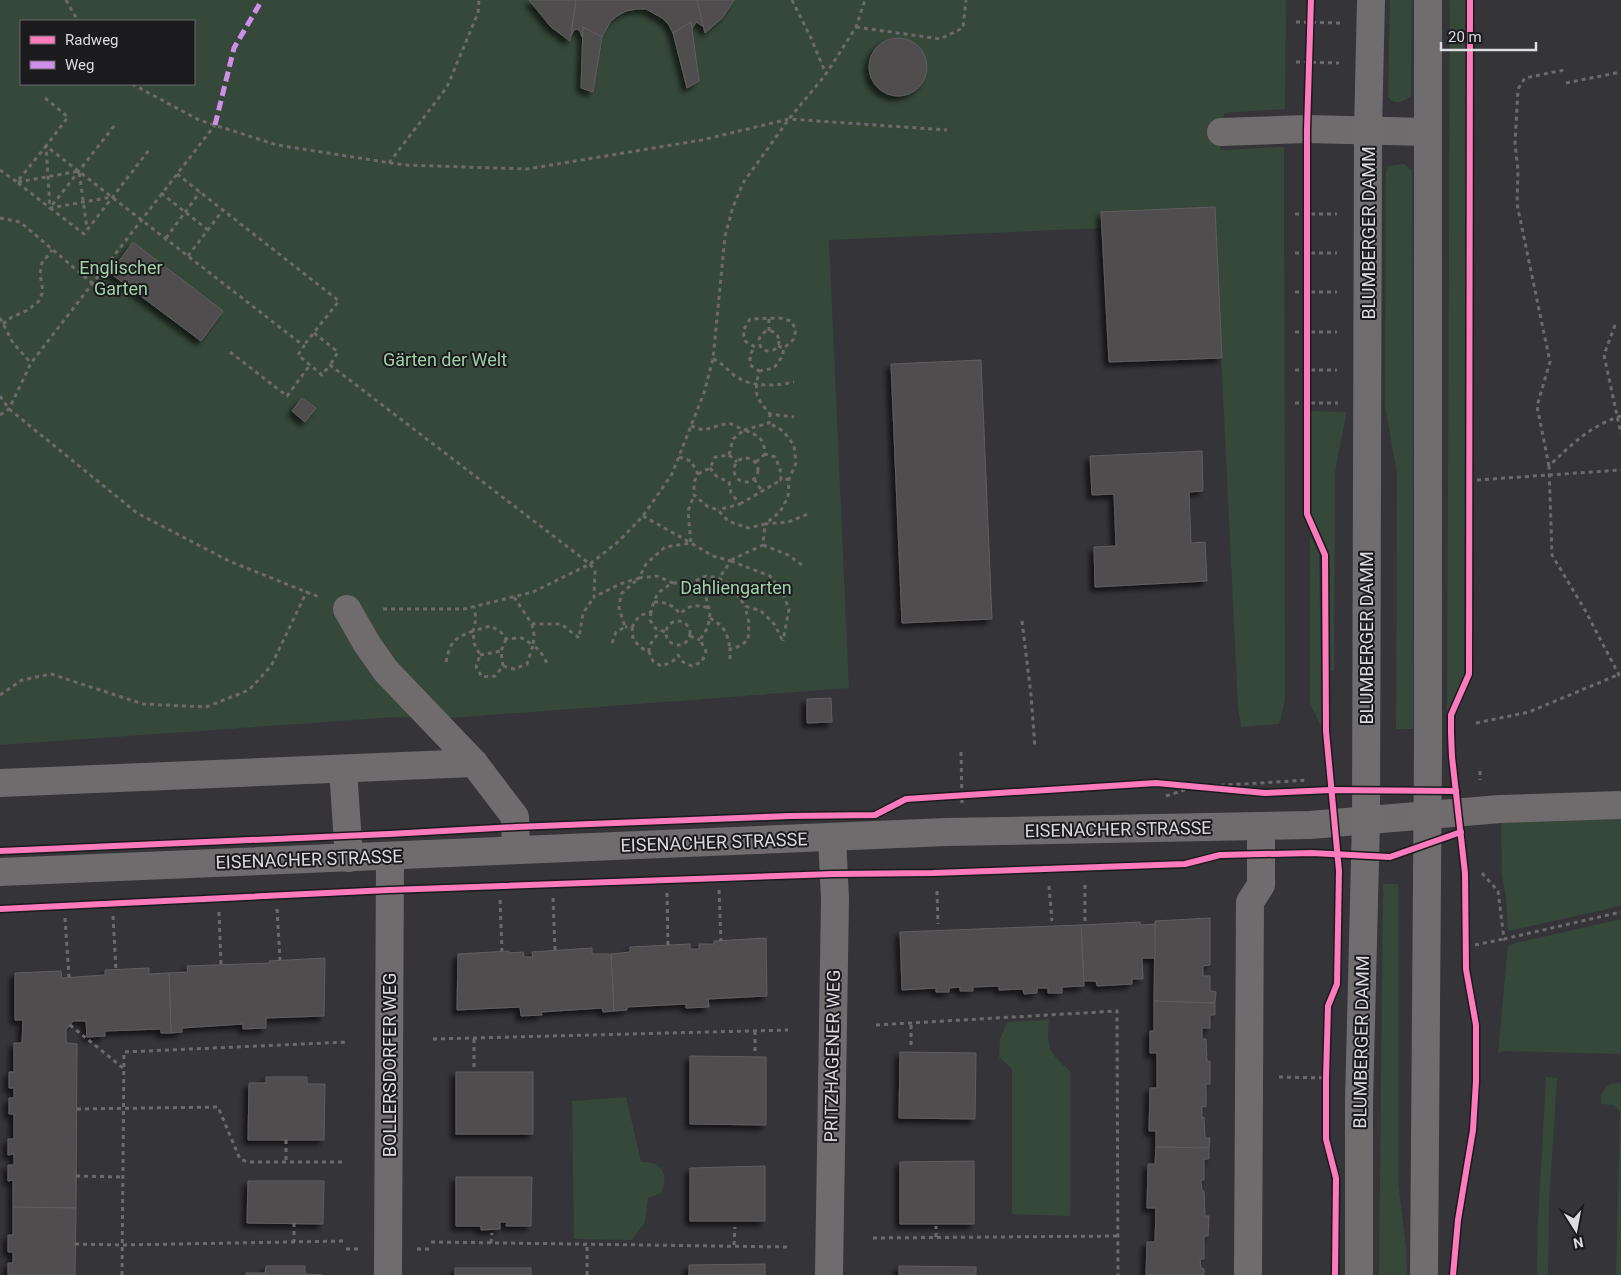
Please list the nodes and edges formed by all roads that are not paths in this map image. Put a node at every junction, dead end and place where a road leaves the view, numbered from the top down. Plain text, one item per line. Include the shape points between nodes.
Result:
1 (1372, 0) edge
2 (1428, 0) edge
3 (1368, 130) junction
4 (1221, 132) dead end
5 (1427, 132) junction
6 (347, 609) road end
7 (474, 763) junction
8 (343, 769) junction
9 (0, 783) edge
10 (1621, 805) edge
11 (1427, 816) junction
12 (1366, 821) junction
13 (1261, 826) junction
14 (832, 837) junction
15 (516, 850) junction
16 (390, 856) junction
17 (348, 858) junction
18 (0, 872) edge
19 (388, 1275) edge
20 (829, 1275) edge
21 (1248, 1275) edge
22 (1359, 1275) edge
23 (1424, 1275) edge

1 - 3 main road, BLUMBERGER DAMM
2 - 5 main road
3 - 4 street
3 - 5 street
3 - 12 main road, BLUMBERGER DAMM
5 - 11 main road
6 - 7 street via 386,671
7 - 8 street
7 - 15 street via 515,817
8 - 9 street
8 - 17 street
10 - 11 street, EISENACHER STRASSE via 1500,809
11 - 12 street, EISENACHER STRASSE
11 - 23 main road
12 - 13 street, EISENACHER STRASSE
12 - 22 main road, BLUMBERGER DAMM via 1359,1093
13 - 14 street, EISENACHER STRASSE
13 - 21 street via 1261,885 1250,902
14 - 15 street, EISENACHER STRASSE
14 - 20 street, PRITZHAGENER WEG via 835,899
15 - 16 street, EISENACHER STRASSE
16 - 17 street, EISENACHER STRASSE
16 - 19 street, BOLLERSDORFER WEG
17 - 18 street, EISENACHER STRASSE

